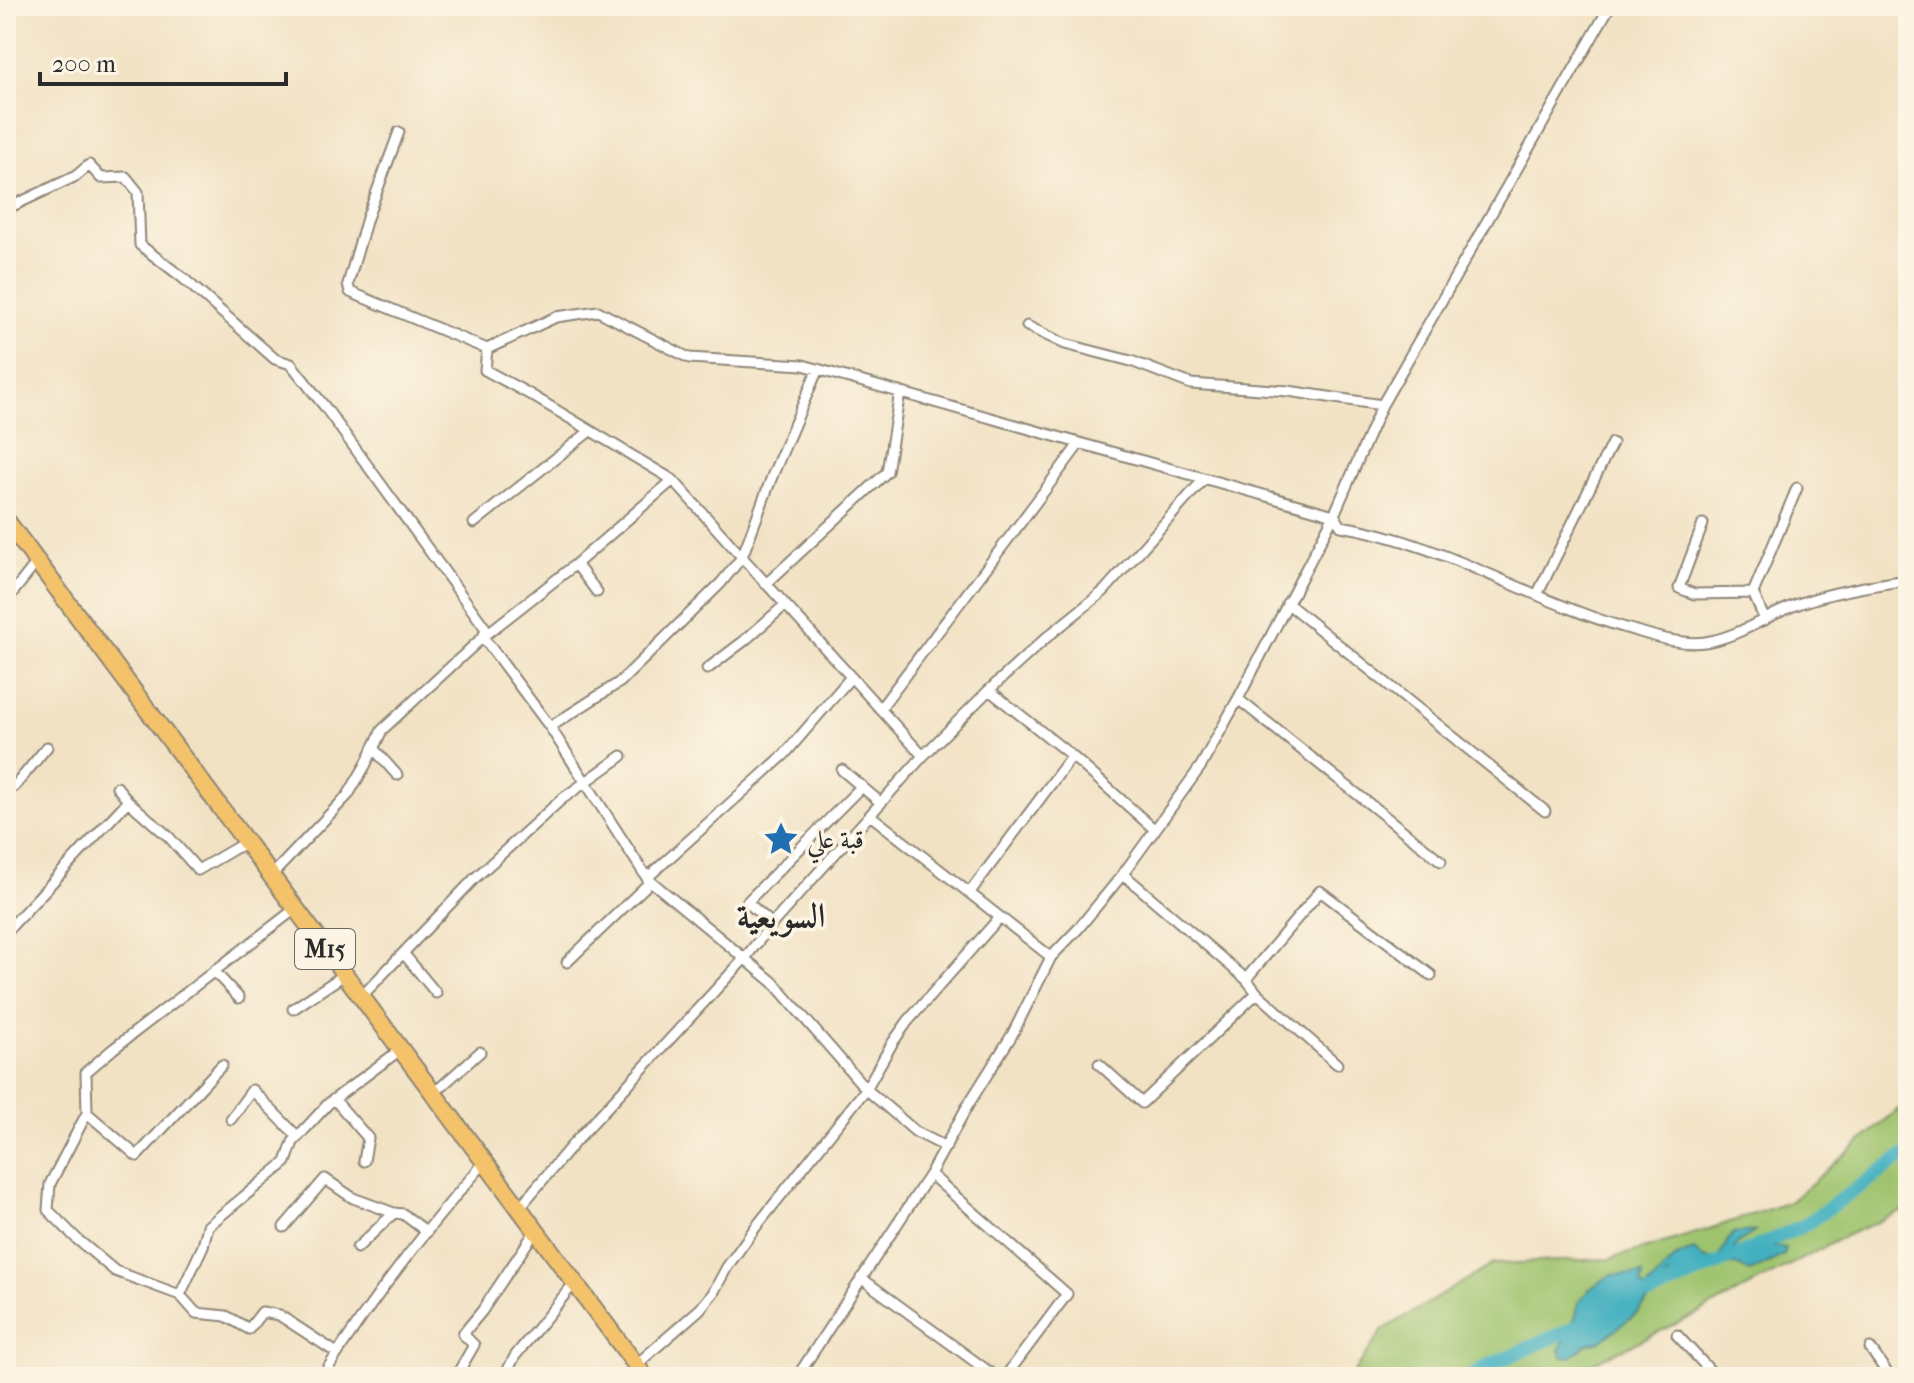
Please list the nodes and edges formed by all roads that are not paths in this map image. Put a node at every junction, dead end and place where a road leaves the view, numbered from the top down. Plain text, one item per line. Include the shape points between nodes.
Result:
1 (1610, 6) edge
2 (399, 132) dead end
3 (6, 209) edge
4 (1027, 326) dead end
5 (487, 349) junction
6 (818, 369) junction
7 (900, 392) junction
8 (1382, 405) junction
9 (590, 431) junction
10 (1612, 443) dead end
11 (1079, 444) junction
12 (1204, 479) junction
13 (673, 480) junction
14 (1797, 488) dead end
15 (1334, 515) junction
16 (6, 520) edge
17 (474, 523) dead end
18 (1703, 524) dead end
19 (742, 557) junction
20 (37, 562) junction
21 (576, 564) junction
22 (1908, 580) edge
23 (766, 584) junction
24 (597, 592) dead end
25 (1753, 593) junction
26 (1537, 595) junction
27 (6, 601) edge
28 (1287, 603) junction
29 (785, 605) junction
30 (1765, 620) junction
31 (483, 637) junction
32 (707, 669) dead end
33 (851, 677) junction
34 (989, 690) junction
35 (1238, 699) junction
36 (880, 709) junction
37 (550, 727) junction
38 (47, 747) dead end
39 (373, 748) junction
40 (622, 756) dead end
41 (923, 756) junction
42 (1072, 756) junction
43 (842, 770) dead end
44 (397, 775) dead end
45 (6, 781) edge
46 (586, 783) junction
47 (862, 786) junction
48 (117, 787) dead end
49 (128, 801) junction
50 (881, 803) junction
51 (1545, 811) dead end
52 (870, 815) junction
53 (1155, 830) junction
54 (246, 842) junction
55 (1441, 861) dead end
56 (1123, 874) junction
57 (271, 876) junction
58 (649, 880) junction
59 (970, 892) junction
60 (295, 909) junction
61 (1000, 917) junction
62 (772, 924) junction
63 (6, 932) edge
64 (404, 954) junction
65 (1051, 957) junction
66 (745, 958) junction
67 (567, 962) dead end
68 (214, 971) junction
69 (344, 975) junction
70 (1431, 975) dead end
71 (1246, 979) junction
72 (436, 993) dead end
73 (1257, 993) junction
74 (361, 997) junction
75 (239, 998) dead end
76 (293, 1009) dead end
77 (400, 1050) junction
78 (480, 1052) dead end
79 (1099, 1064) dead end
80 (1337, 1064) dead end
81 (222, 1065) dead end
82 (866, 1089) junction
83 (434, 1093) junction
84 (334, 1099) junction
85 (87, 1113) junction
86 (231, 1119) dead end
87 (298, 1137) junction
88 (946, 1147) junction
89 (364, 1161) dead end
90 (484, 1163) junction
91 (930, 1174) junction
92 (519, 1208) junction
93 (394, 1213) junction
94 (284, 1227) dead end
95 (536, 1230) junction
96 (427, 1232) junction
97 (357, 1248) dead end
98 (861, 1278) junction
99 (575, 1282) junction
100 (180, 1295) junction
101 (1677, 1335) dead end
102 (1870, 1348) dead end
103 (337, 1353) junction
104 (641, 1371) edge
105 (322, 1377) edge
106 (452, 1377) edge
107 (504, 1377) edge
108 (797, 1377) edge
109 (996, 1377) edge
110 (1005, 1377) edge
111 (1716, 1377) edge
112 (1890, 1377) edge

1 - 8 street
2 - 5 street via 367,218 350,292
3 - 31 street via 89,165 101,178 126,177 138,192 140,245 275,359 291,364 486,629
4 - 8 street via 1065,344 1191,384
5 - 6 street via 556,317 598,311 689,358
5 - 9 street via 485,370
6 - 7 street
6 - 19 street
7 - 11 street
7 - 23 street via 887,472
8 - 15 street
9 - 13 street
9 - 17 street
10 - 26 street
11 - 12 street
11 - 36 street
12 - 15 street
12 - 34 street via 1104,591
13 - 19 street
13 - 21 street
14 - 25 street
15 - 26 street via 1341,526 1424,549
15 - 28 street
16 - 20 highway, M15
18 - 25 street via 1679,588 1694,594
19 - 23 street
19 - 37 street via 620,682
20 - 27 street
20 - 54 highway, M15
21 - 24 street
21 - 31 street
22 - 30 street via 1801,603
23 - 29 street
25 - 30 street
26 - 30 street via 1675,642 1705,642
28 - 35 street
28 - 51 street
29 - 32 street
29 - 33 street
31 - 37 street
31 - 39 street via 382,730
33 - 36 street
33 - 58 street via 784,755
34 - 41 street
34 - 42 street
35 - 53 street via 1201,766
35 - 55 street
36 - 41 street
37 - 46 street
38 - 45 street via 14,787
39 - 44 street
39 - 57 street via 348,795
40 - 46 street
41 - 50 street
42 - 53 street
42 - 59 street
43 - 47 street
46 - 58 street
46 - 64 street via 475,878
47 - 50 street
47 - 62 street via 747,902
48 - 49 street
49 - 54 street via 198,870
49 - 63 street
50 - 52 street
52 - 59 street
52 - 62 street
53 - 56 street
54 - 57 highway, M15
56 - 65 street
56 - 71 street
57 - 60 highway, M15
58 - 66 street
58 - 67 street
59 - 61 street
60 - 68 street
60 - 69 highway, M15
61 - 65 street
61 - 82 street via 908,1021
62 - 66 street
64 - 72 street
64 - 74 street
65 - 88 street
66 - 82 street via 773,982
66 - 92 street
68 - 75 street
68 - 85 street via 86,1072
69 - 74 highway, M15
69 - 76 street
70 - 71 street via 1320,891
71 - 73 street
73 - 79 street via 1142,1103
73 - 80 street
74 - 77 highway, M15
77 - 83 highway, M15
77 - 84 street
78 - 83 street
81 - 85 street via 137,1156
82 - 88 street via 916,1132
82 - 104 street via 755,1228 713,1293
83 - 90 highway, M15
84 - 87 street
84 - 89 street via 368,1138
85 - 100 street via 50,1184 48,1210 115,1271
86 - 87 street via 252,1090
87 - 100 street via 286,1162 208,1226
88 - 91 street
90 - 92 highway, M15
90 - 96 street
91 - 98 street
91 - 110 street via 1067,1294
92 - 95 highway, M15
93 - 94 street via 353,1198 325,1179
93 - 96 street
93 - 97 street
95 - 99 highway, M15
95 - 106 street via 463,1334 474,1345
96 - 103 street
98 - 108 street
98 - 109 street
99 - 104 highway, M15
99 - 107 street
100 - 103 street via 196,1313 226,1316 249,1329 262,1312 279,1315
101 - 111 street
102 - 112 street
103 - 105 street

